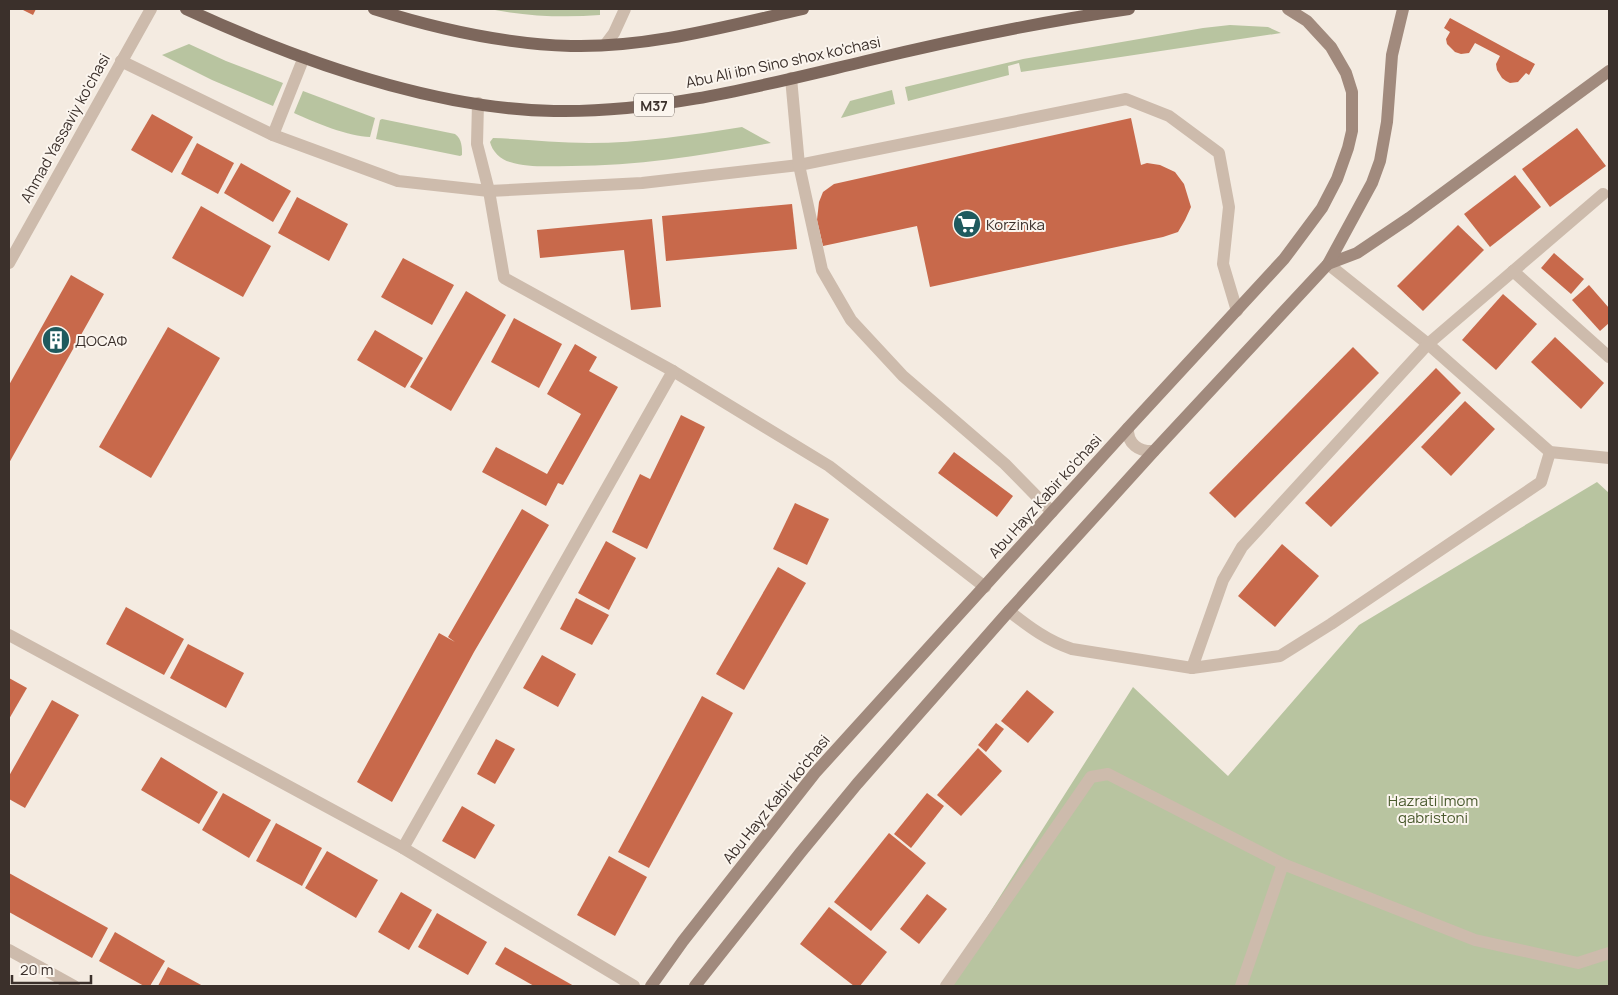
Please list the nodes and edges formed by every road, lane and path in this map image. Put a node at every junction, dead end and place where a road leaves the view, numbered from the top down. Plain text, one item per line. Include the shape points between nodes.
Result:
1 (151, 9) edge
2 (186, 9) edge
3 (374, 9) edge
4 (626, 9) edge
5 (803, 9) edge
6 (1129, 9) edge
7 (1288, 9) edge
8 (1403, 9) edge
9 (605, 45) junction
10 (304, 57) junction
11 (121, 61) junction
12 (1609, 71) edge
13 (791, 78) junction
14 (478, 103) junction
15 (273, 135) junction
16 (799, 165) junction
17 (488, 191) junction
18 (1603, 194) dead end
19 (9, 263) edge
20 (1328, 264) junction
21 (1513, 271) junction
22 (1237, 311) junction
23 (1428, 344) junction
24 (1609, 357) edge
25 (673, 371) junction
26 (1128, 428) junction
27 (1154, 451) junction
28 (1550, 452) junction
29 (1609, 458) edge
30 (1052, 512) junction
31 (985, 587) junction
32 (1009, 611) junction
33 (9, 635) edge
34 (1192, 668) junction
35 (403, 848) junction
36 (1284, 864) junction
37 (9, 950) edge
38 (1609, 953) edge
39 (74, 986) edge
40 (634, 986) edge
41 (651, 986) edge
42 (695, 986) edge
43 (946, 986) edge
44 (1241, 986) edge

1 - 11 street, Ahmad Yassaviy ko'chasi
2 - 10 main road, Abu Ali ibn Sino shox ko'chasi / M37
3 - 9 main road via 480,36 572,46
4 - 9 street
5 - 9 main road via 685,35
6 - 13 main road, Abu Ali ibn Sino shox ko'chasi / M37 via 1060,19
7 - 22 main road, Abu Hayz Kabir ko'chasi via 1320,33 1346,73 1353,101 1352,131 1337,179 1322,208 1284,259
8 - 20 main road via 1392,55 1387,122 1380,161
10 - 14 main road, Abu Ali ibn Sino shox ko'chasi / M37 via 407,88
10 - 15 street
11 - 15 street
11 - 19 street, Ahmad Yassaviy ko'chasi
12 - 20 main road via 1403,223 1357,252
13 - 14 main road, Abu Ali ibn Sino shox ko'chasi / M37 via 672,102 598,110 551,111
13 - 16 street
14 - 17 street via 477,144
15 - 17 street via 398,181
16 - 17 street via 642,183
16 - 22 street via 1126,99 1169,116 1219,152 1229,207 1223,264
16 - 30 street via 822,270 851,320 902,376 1005,464
17 - 25 street via 504,278
18 - 21 street
20 - 23 street
20 - 27 main road
21 - 23 street
21 - 24 street
22 - 26 main road, Abu Hayz Kabir ko'chasi
23 - 28 street
23 - 34 street via 1242,547 1222,580
25 - 31 street via 829,466
25 - 35 street
26 - 27 street via 1129,438 1135,447
26 - 30 main road, Abu Hayz Kabir ko'chasi
27 - 32 main road
28 - 29 street
28 - 34 street via 1541,482 1280,656
30 - 31 main road, Abu Hayz Kabir ko'chasi
31 - 41 main road, Abu Hayz Kabir ko'chasi via 816,773
32 - 34 street via 1049,640 1072,649
32 - 42 main road via 857,784
33 - 35 street
35 - 40 street
36 - 38 street via 1475,940 1578,963
36 - 43 street via 1108,774 1091,777
36 - 44 street
37 - 39 street

